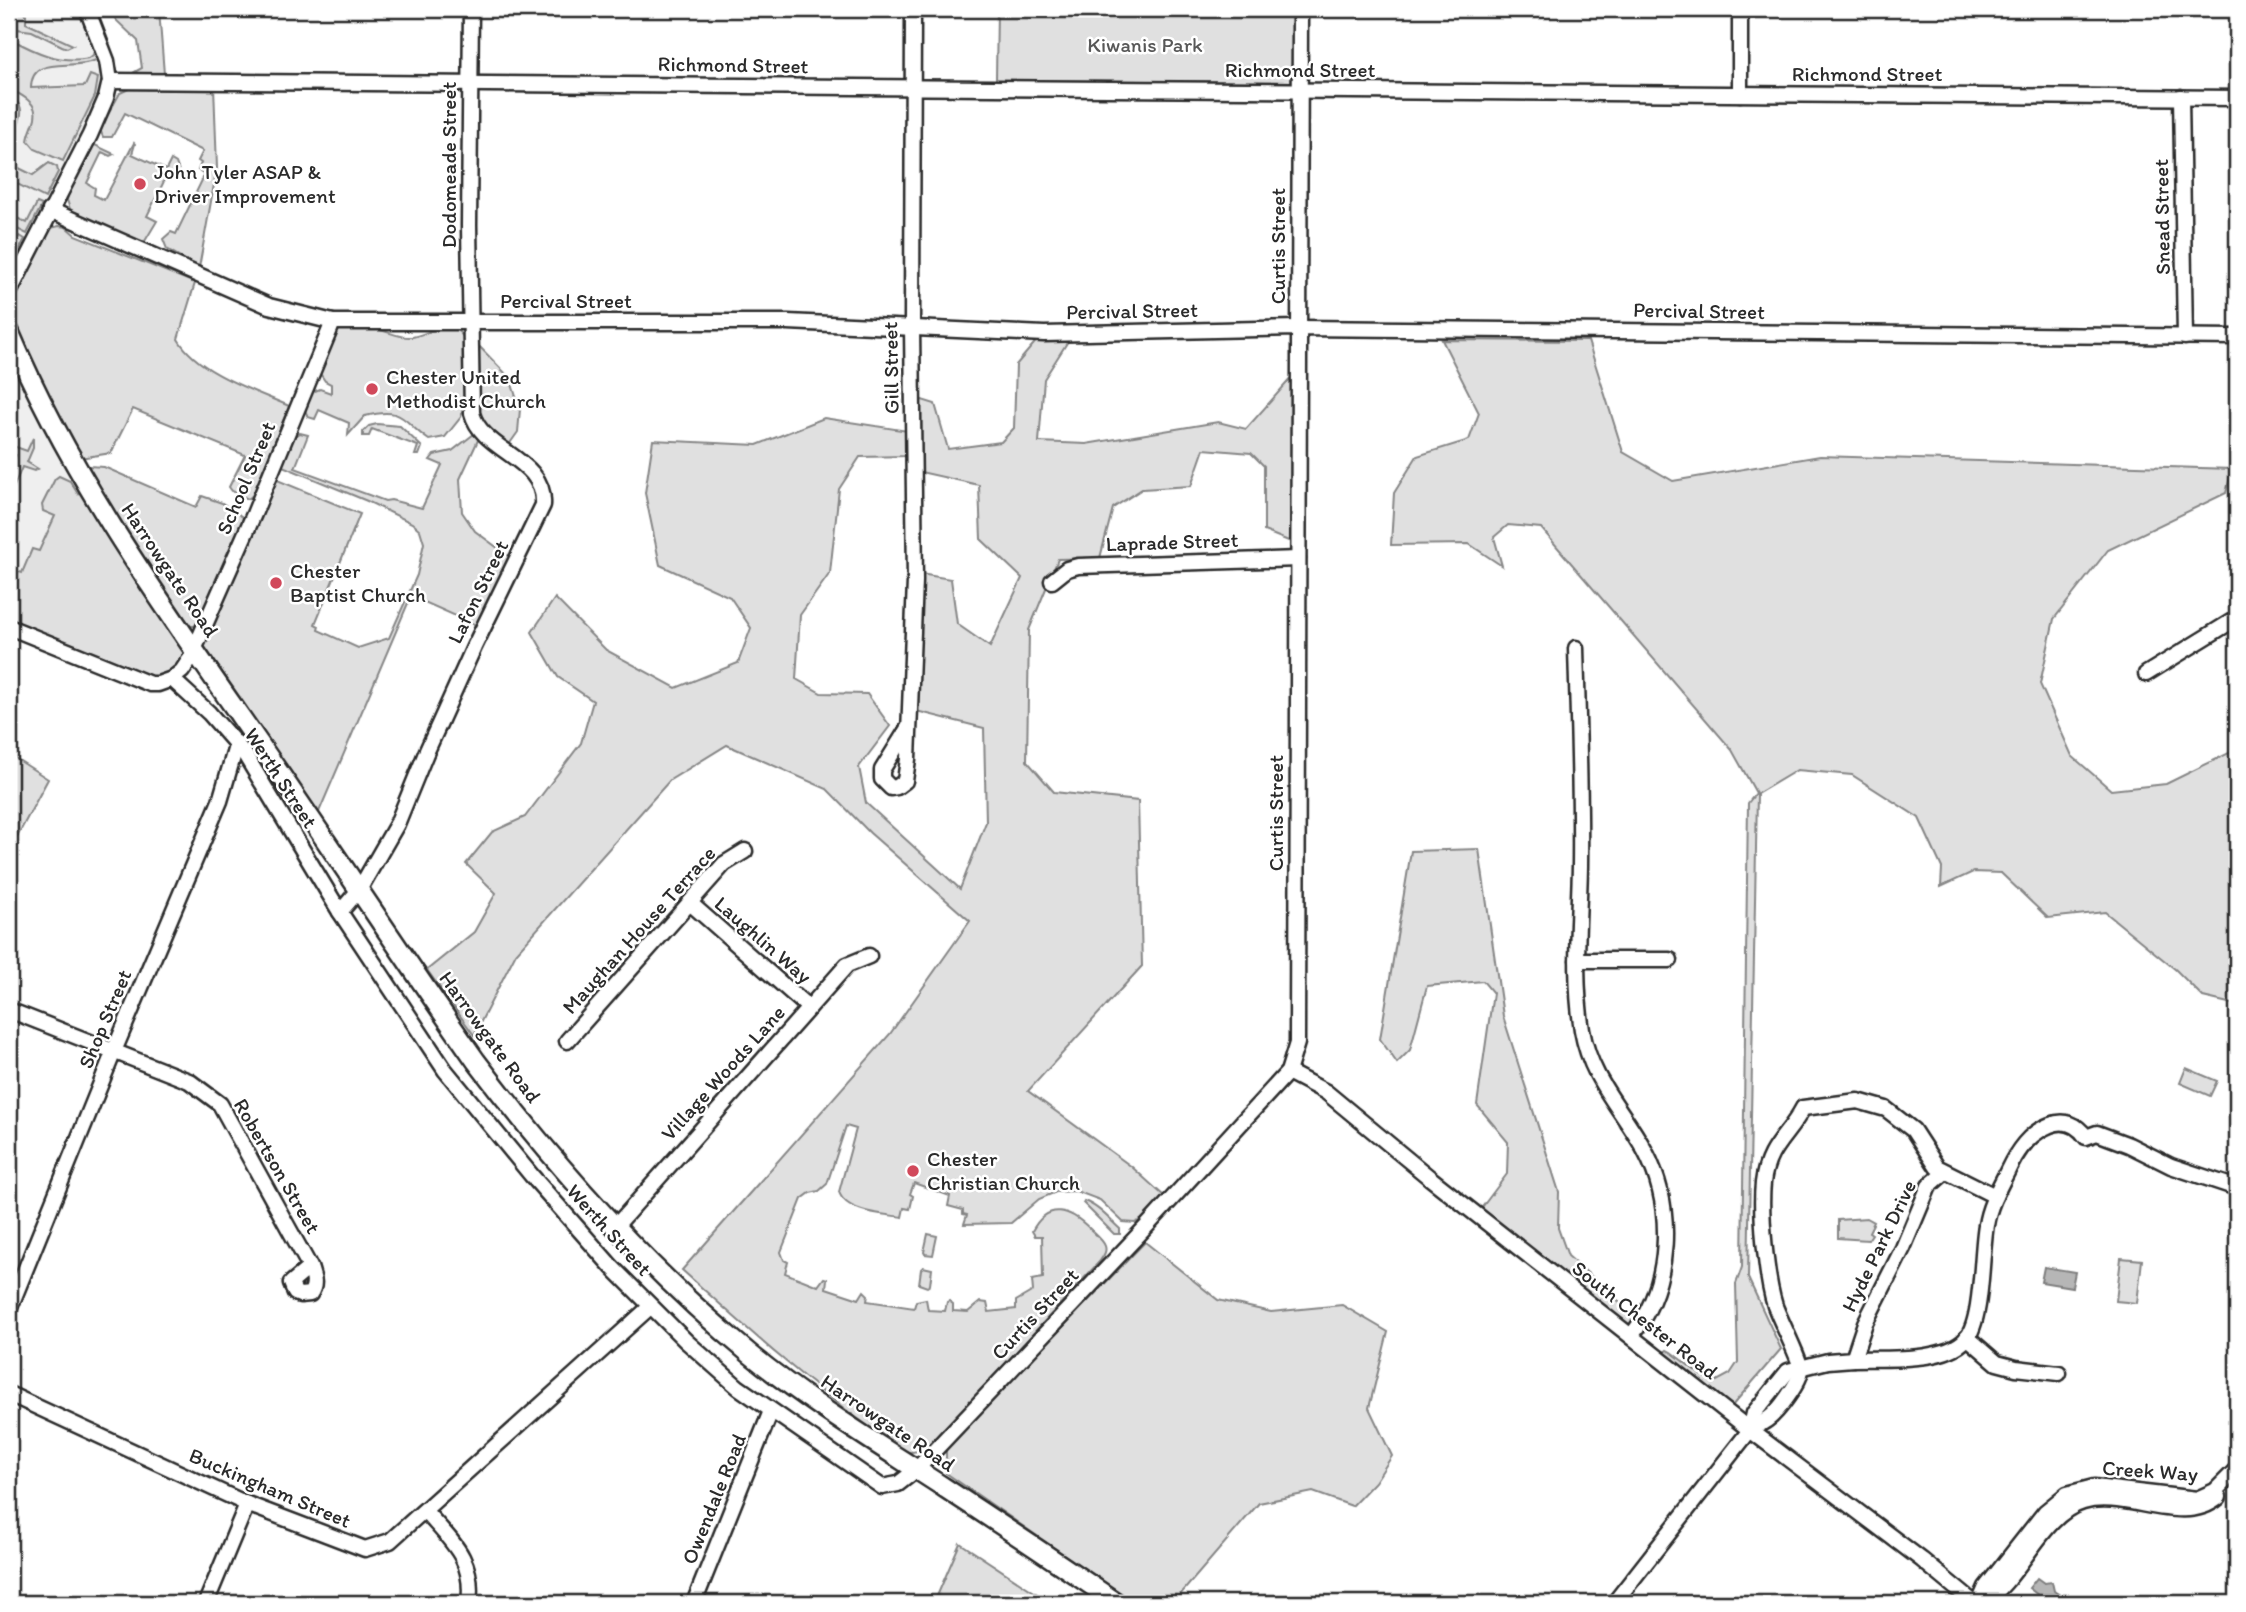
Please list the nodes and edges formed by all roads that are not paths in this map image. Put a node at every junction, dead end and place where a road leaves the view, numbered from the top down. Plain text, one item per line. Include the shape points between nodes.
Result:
1 (87, 9) edge
2 (471, 9) edge
3 (913, 9) edge
4 (1300, 9) edge
5 (1740, 9) edge
6 (110, 81) junction
7 (471, 83) junction
8 (914, 88) junction
9 (1299, 91) junction
10 (1740, 94) junction
11 (2181, 97) junction
12 (2237, 98) edge
13 (50, 210) junction
14 (9, 293) edge
15 (333, 322) junction
16 (470, 322) junction
17 (912, 327) junction
18 (1298, 328) junction
19 (9, 331) edge
20 (2185, 337) junction
21 (2237, 337) edge
22 (1298, 559) junction
23 (1052, 581) dead end
24 (2237, 618) edge
25 (9, 626) edge
26 (1576, 648) dead end
27 (195, 649) junction
28 (2146, 674) dead end
29 (172, 679) junction
30 (908, 727) dead end
31 (237, 743) junction
32 (745, 851) dead end
33 (359, 890) junction
34 (690, 903) junction
35 (340, 912) junction
36 (869, 956) dead end
37 (1577, 960) junction
38 (1670, 960) dead end
39 (809, 1008) junction
40 (9, 1010) edge
41 (567, 1041) dead end
42 (114, 1051) junction
43 (1288, 1072) junction
44 (1944, 1172) junction
45 (2237, 1188) edge
46 (1995, 1196) junction
47 (615, 1227) junction
48 (310, 1267) dead end
49 (650, 1307) junction
50 (9, 1310) edge
51 (1631, 1336) junction
52 (1967, 1338) junction
53 (1853, 1359) junction
54 (1801, 1366) junction
55 (2059, 1373) dead end
56 (9, 1394) edge
57 (771, 1411) junction
58 (1750, 1430) junction
59 (916, 1470) junction
60 (2237, 1470) edge
61 (247, 1504) junction
62 (425, 1511) junction
63 (206, 1603) edge
64 (469, 1603) edge
65 (694, 1603) edge
66 (1117, 1603) edge
67 (1614, 1603) edge
68 (1978, 1603) edge

1 - 6 street
2 - 7 street, Dodomeade Street
3 - 8 street, Gill Street
4 - 9 street, Curtis Street
5 - 10 street
6 - 7 street, Richmond Street
6 - 13 street via 90,135
7 - 8 street, Richmond Street
7 - 16 street, Dodomeade Street
8 - 9 street, Richmond Street
8 - 17 street, Gill Street
9 - 10 street, Richmond Street
9 - 18 street, Curtis Street
10 - 11 street, Richmond Street
11 - 12 street, Richmond Street
11 - 20 street, Snead Street
13 - 14 street
13 - 15 street, Percival Street via 270,306
15 - 16 street, Percival Street
15 - 27 street, School Street
16 - 17 street, Percival Street via 788,322
16 - 33 street, Lafon Street via 474,423 538,480 543,505 397,824
17 - 18 street, Percival Street via 1044,334
17 - 30 street, Gill Street via 915,581
18 - 20 street, Percival Street
18 - 22 street, Curtis Street
19 - 27 main road, Harrowgate Road via 77,470
20 - 21 street, Percival Street
22 - 23 street, Laprade Street via 1078,566
22 - 43 street, Curtis Street via 1297,1043
24 - 28 street
25 - 29 street via 150,684
26 - 37 street via 1580,758
27 - 29 street
27 - 33 main road, Harrowgate Road
29 - 31 street, Werth Street
31 - 35 street, Werth Street
31 - 42 street, Shop Street via 220,800
32 - 34 street, Maughan House Terrace via 724,864
33 - 35 street
33 - 47 main road, Harrowgate Road via 514,1111
34 - 39 street, Laughlin Way
34 - 41 street, Maughan House Terrace
35 - 49 street, Werth Street via 445,1070 538,1184
36 - 39 street, Village Woods Lane via 847,965
37 - 38 street
37 - 51 street via 1582,1031 1591,1061 1600,1084 1645,1151 1665,1223 1660,1281 1645,1318
39 - 47 street, Village Woods Lane
40 - 42 street, Robertson Street
42 - 48 street, Robertson Street via 189,1081 219,1104
42 - 50 street, Shop Street
43 - 51 street, South Chester Road via 1326,1093
43 - 59 street, Curtis Street
44 - 46 street
44 - 53 street, Hyde Park Drive via 1929,1186
44 - 54 street, Hyde Park Drive via 1905,1122 1886,1109 1858,1101 1803,1108 1780,1138 1763,1179 1768,1277 1782,1325
45 - 46 street via 2171,1166 2097,1133 2086,1137 2076,1126 2059,1122 2037,1130 2016,1153
46 - 52 street via 1985,1225 1975,1321
47 - 59 main road, Harrowgate Road via 748,1352
49 - 57 street, Werth Street
49 - 62 street, Buckingham Street
51 - 58 street, South Chester Road
52 - 53 street via 1931,1355
52 - 55 street via 1997,1363
53 - 54 street
54 - 58 street via 1788,1371 1754,1413
56 - 61 street, Buckingham Street
57 - 59 street, Werth Street via 881,1487 898,1484
57 - 65 street, Owendale Road
58 - 67 street
58 - 68 street, South Chester Road
59 - 66 main road, Harrowgate Road
60 - 68 street, Creek Way via 2215,1491 2197,1499 2094,1487 2067,1494 2046,1512
61 - 62 street, Buckingham Street via 365,1549 390,1541
61 - 63 street
62 - 64 street via 465,1559 470,1575

